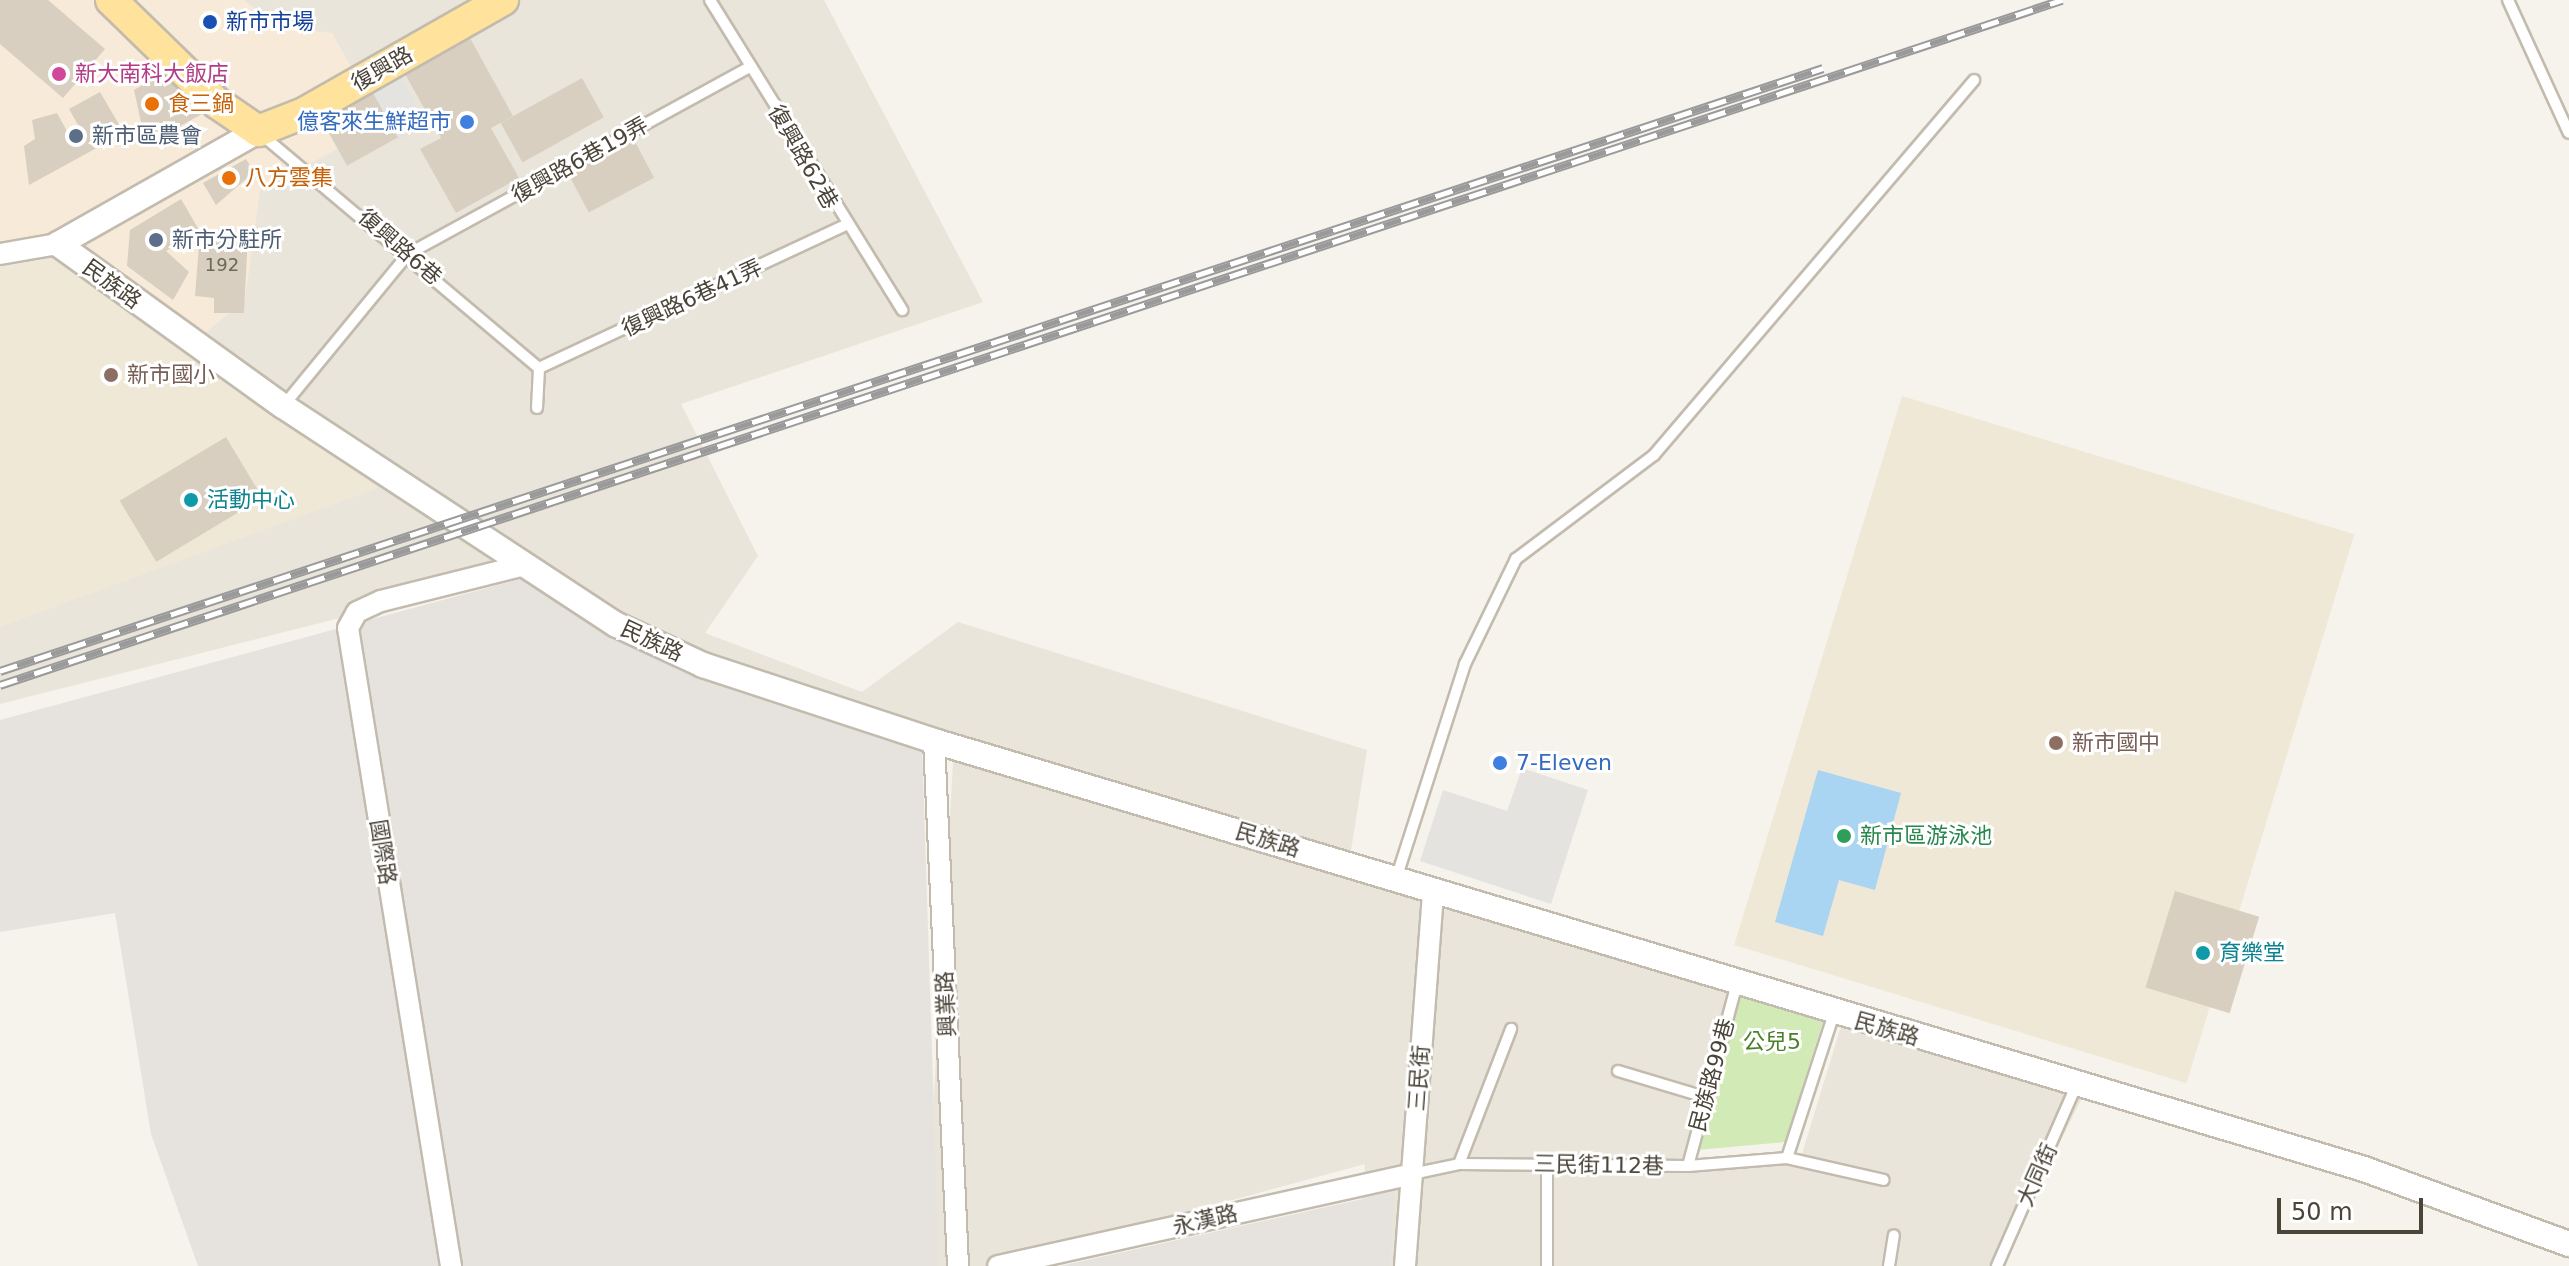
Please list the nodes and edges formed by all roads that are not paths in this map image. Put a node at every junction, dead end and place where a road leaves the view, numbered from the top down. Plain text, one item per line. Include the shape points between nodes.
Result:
1 (111, 0) edge
2 (138, 0) edge
3 (461, 0) edge
4 (503, 0) edge
5 (710, 0) edge
6 (2508, 0) edge
7 (751, 66) junction
8 (1974, 80) dead end
9 (258, 131) junction
10 (2569, 133) edge
11 (844, 226) junction
12 (58, 244) junction
13 (0, 254) edge
14 (408, 254) junction
15 (902, 310) dead end
16 (539, 368) junction
17 (283, 406) junction
18 (537, 408) dead end
19 (524, 565) junction
20 (934, 741) junction
21 (1396, 879) junction
22 (1433, 890) junction
23 (1737, 983) junction
24 (1834, 1013) junction
25 (1511, 1029) dead end
26 (1618, 1071) dead end
27 (2077, 1084) junction
28 (1705, 1097) junction
29 (1787, 1158) junction
30 (1547, 1163) junction
31 (1459, 1164) junction
32 (1688, 1166) junction
33 (1412, 1174) junction
34 (1884, 1180) dead end
35 (1894, 1235) dead end
36 (2569, 1244) edge
37 (451, 1266) edge
38 (958, 1266) edge
39 (998, 1266) edge
40 (1405, 1266) edge
41 (1547, 1266) edge
42 (1889, 1266) edge
43 (1997, 1266) edge

1 - 9 main road via 217,103
2 - 9 main road via 230,88
3 - 9 main road, 復興路 via 293,96
4 - 9 main road, 復興路 via 304,113
5 - 7 lane, 復興路62巷
6 - 10 lane
7 - 11 lane, 復興路62巷
7 - 14 lane, 復興路6巷19弄
8 - 21 lane via 1654,455 1516,559 1465,664
9 - 12 street, 復興路
9 - 14 lane, 復興路6巷
11 - 15 lane, 復興路62巷
11 - 16 lane, 復興路6巷41弄
12 - 13 street
12 - 17 street, 民族路
14 - 16 lane, 復興路6巷
14 - 17 lane
16 - 18 lane
17 - 19 street, 民族路
19 - 20 street, 民族路 via 617,625 703,665
19 - 37 street, 國際路 via 381,601 357,612 348,628
20 - 21 street, 民族路
20 - 38 street, 興業路
21 - 22 street, 民族路
22 - 23 street, 民族路
22 - 33 street, 三民街
23 - 24 street, 民族路
23 - 28 lane, 民族路99巷
24 - 27 street, 民族路
24 - 29 lane
25 - 31 lane
26 - 28 lane
27 - 36 street, 民族路 via 2364,1169
27 - 43 lane, 大同街
28 - 32 lane, 民族路99巷
29 - 32 lane, 三民街112巷
29 - 34 lane, 三民街112巷
30 - 31 lane, 三民街112巷
30 - 32 lane, 三民街112巷
30 - 41 lane
31 - 33 lane, 三民街112巷
33 - 39 street, 永漢路
33 - 40 street, 三民街
35 - 42 lane

